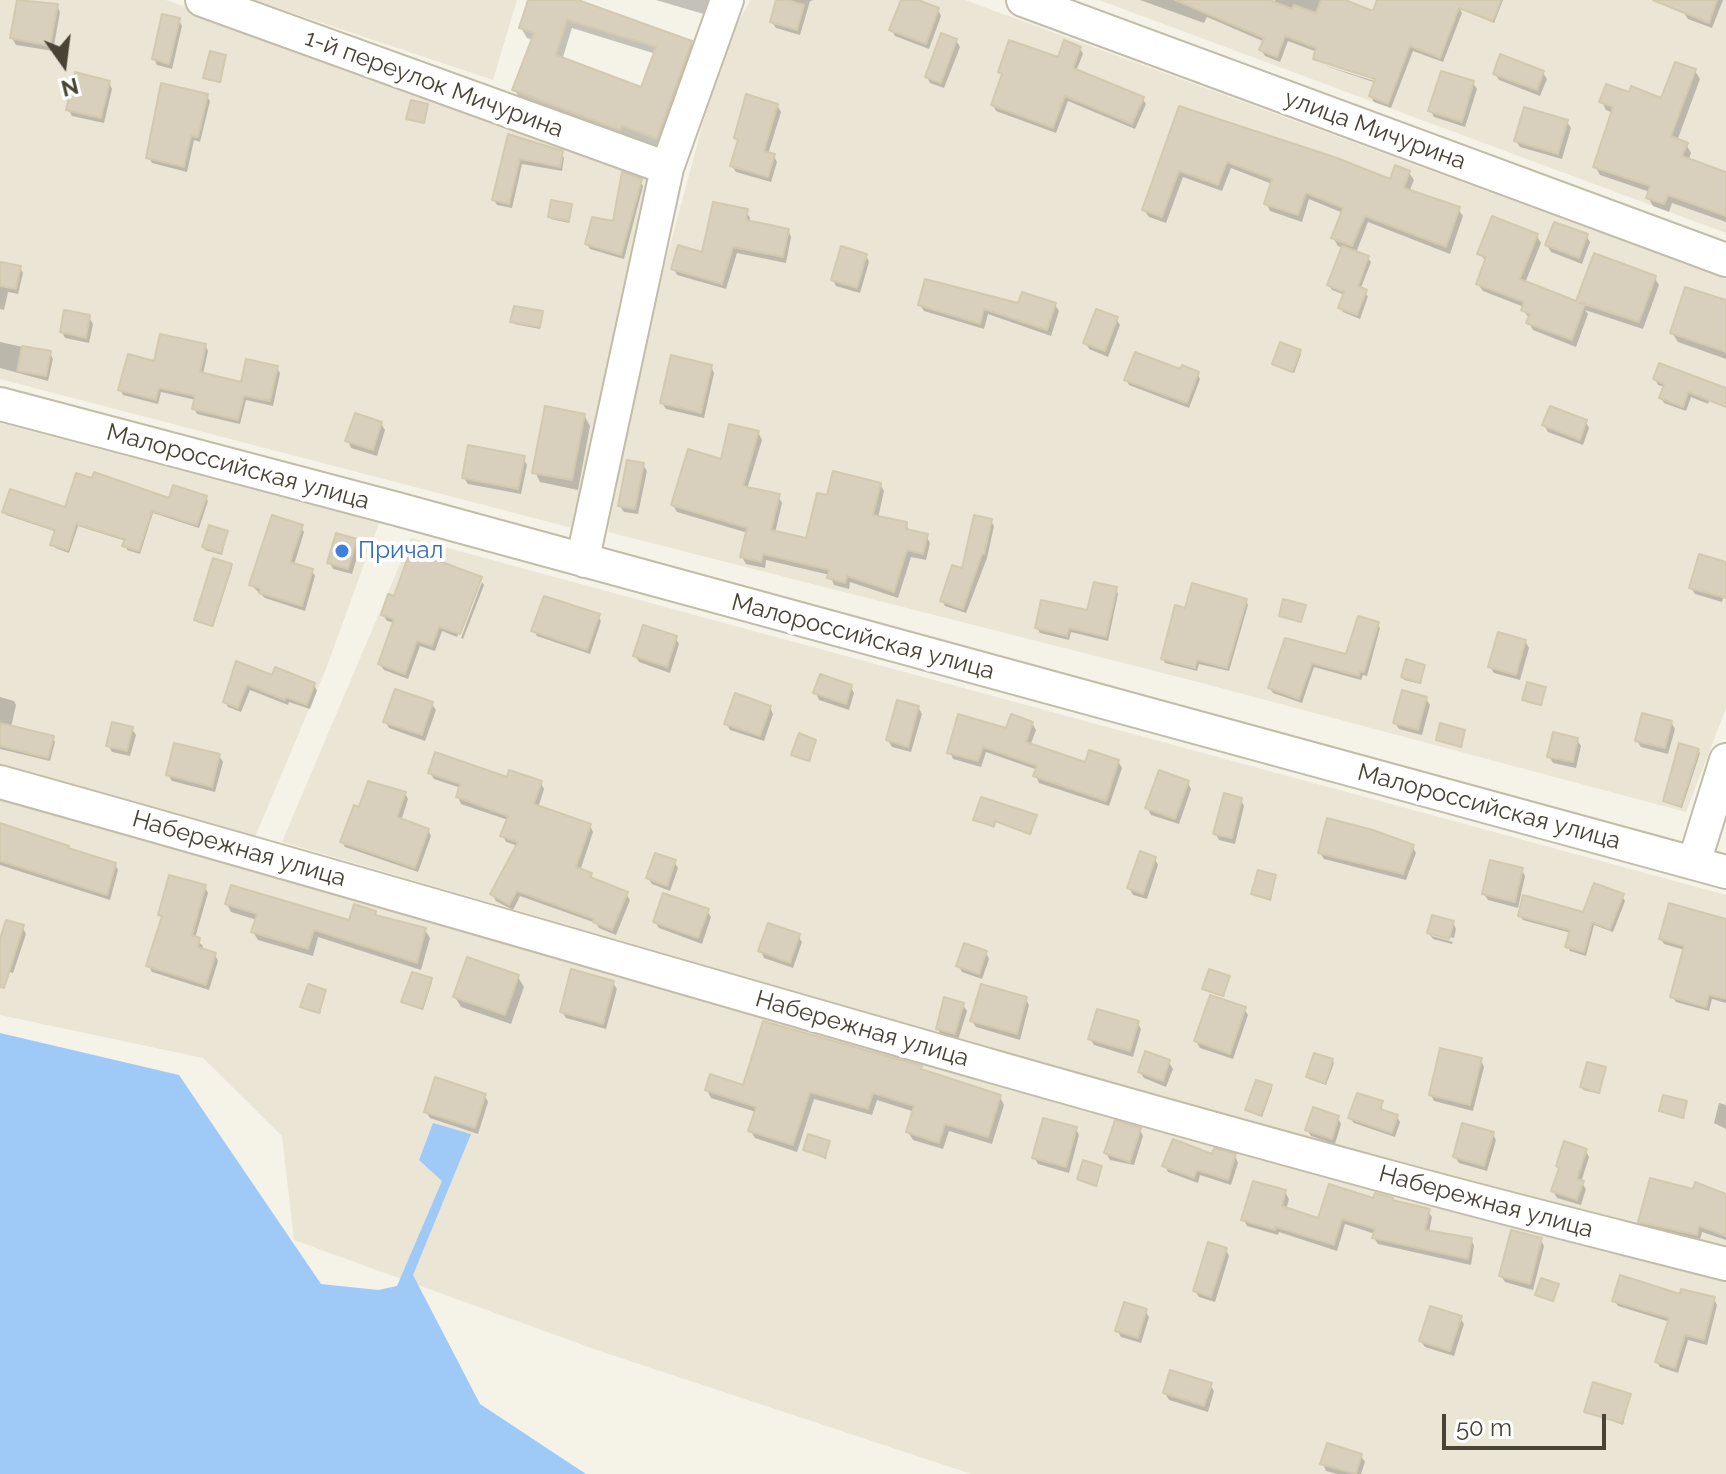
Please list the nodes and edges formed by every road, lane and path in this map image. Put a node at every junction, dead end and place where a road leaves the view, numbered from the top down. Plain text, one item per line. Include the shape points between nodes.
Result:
1 (202, 0) edge
2 (727, 0) edge
3 (1023, 0) edge
4 (667, 168) junction
5 (1726, 260) edge
6 (0, 404) edge
7 (585, 561) junction
8 (1726, 760) edge
9 (0, 782) edge
10 (1694, 863) junction
11 (1726, 872) edge
12 (1726, 1264) edge

1 - 4 street, 1-й переулок Мичурина
2 - 4 street
3 - 5 street, улица Мичурина
4 - 7 street
6 - 7 street, Малороссийская улица
7 - 10 street, Малороссийская улица
8 - 10 street
9 - 12 street, Набережная улица via 1326,1159
10 - 11 street, Малороссийская улица

